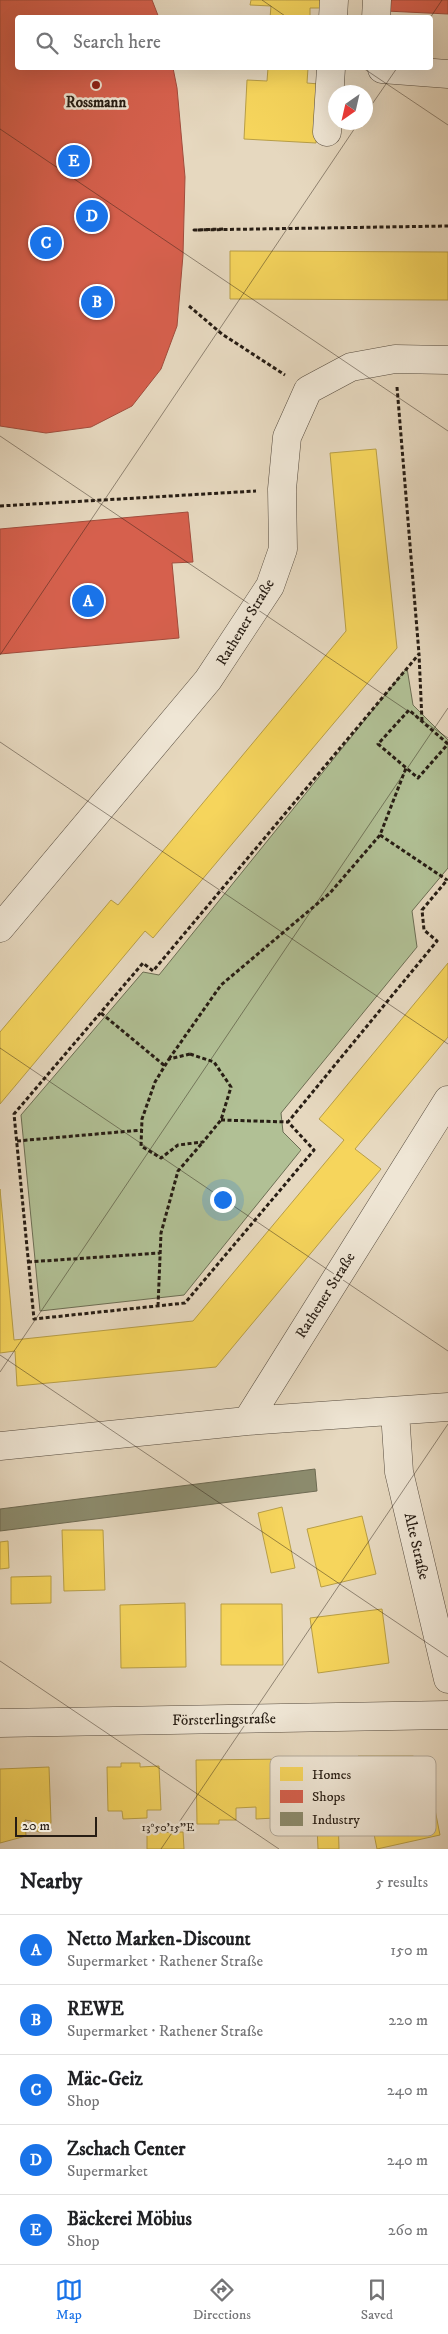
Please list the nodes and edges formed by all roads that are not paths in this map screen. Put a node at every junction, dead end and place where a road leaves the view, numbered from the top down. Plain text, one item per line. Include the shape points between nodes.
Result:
1 (334, 0) edge
2 (377, 0) edge
3 (334, 15) edge
4 (376, 15) edge
5 (331, 70) edge
6 (395, 70) edge
7 (448, 74) edge
8 (327, 132) dead end
9 (448, 360) edge
10 (0, 928) edge
11 (448, 1100) edge
12 (448, 1407) edge
13 (395, 1412) junction
14 (247, 1421) junction
15 (0, 1446) edge
16 (448, 1679) edge
17 (448, 1714) edge
18 (0, 1723) edge

1 - 3 street
2 - 4 street
5 - 8 street
6 - 7 street
9 - 10 street, Rathener Straße via 395,359 351,367 308,390 287,437 282,489 283,549 270,586 208,680
11 - 14 street, Rathener Straße
12 - 13 street
13 - 14 street
13 - 16 street, Alte Straße via 399,1472
14 - 15 street
17 - 18 street, Försterlingstraße

